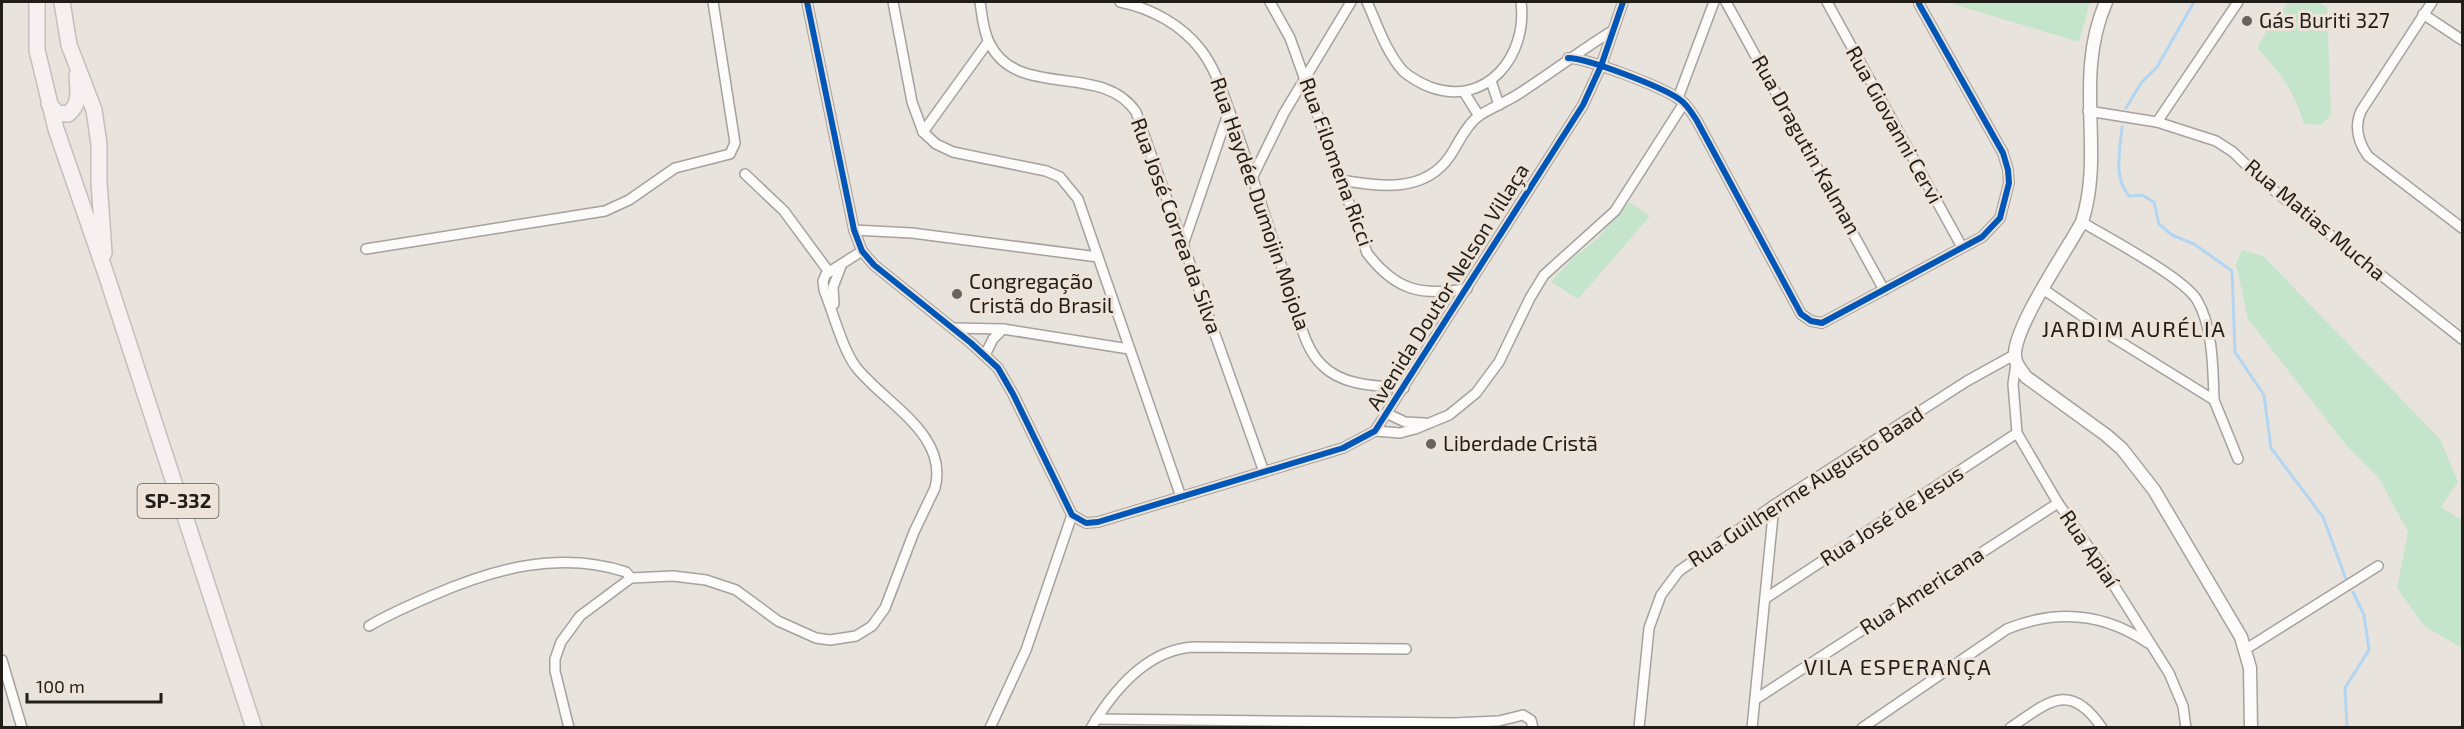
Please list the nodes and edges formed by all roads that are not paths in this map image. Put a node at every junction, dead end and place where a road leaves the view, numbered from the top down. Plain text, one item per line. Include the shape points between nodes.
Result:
1 (37, 2) edge
2 (62, 2) edge
3 (713, 2) edge
4 (807, 2) edge
5 (893, 2) edge
6 (980, 2) edge
7 (1120, 2) edge
8 (1270, 2) edge
9 (1351, 2) edge
10 (1367, 2) edge
11 (1521, 2) edge
12 (1623, 2) edge
13 (1714, 2) edge
14 (1726, 2) edge
15 (1827, 2) edge
16 (2106, 2) edge
17 (2238, 2) edge
18 (2432, 2) edge
19 (1919, 4) dead end
20 (2423, 14) junction
21 (1612, 31) junction
22 (2463, 40) edge
23 (988, 42) junction
24 (1568, 58) junction
25 (75, 61) junction
26 (1602, 66) junction
27 (1305, 79) junction
28 (1491, 81) junction
29 (1464, 92) junction
30 (1681, 100) junction
31 (50, 104) junction
32 (1499, 105) junction
33 (1229, 111) junction
34 (2088, 111) junction
35 (1479, 116) junction
36 (2157, 122) junction
37 (923, 132) junction
38 (745, 174) dead end
39 (1253, 177) junction
40 (1341, 180) junction
41 (2082, 222) junction
42 (2463, 228) edge
43 (854, 230) junction
44 (1184, 242) junction
45 (1962, 248) junction
46 (366, 249) dead end
47 (862, 251) junction
48 (1098, 257) junction
49 (841, 266) junction
50 (829, 272) junction
51 (106, 274) junction
52 (1467, 290) junction
53 (1884, 290) junction
54 (2043, 290) junction
55 (837, 323) junction
56 (953, 327) junction
57 (1003, 329) junction
58 (2463, 339) edge
59 (1129, 349) junction
60 (986, 355) junction
61 (2015, 360) junction
62 (1404, 388) junction
63 (2214, 400) junction
64 (1388, 414) junction
65 (1430, 423) junction
66 (1376, 431) junction
67 (2017, 433) junction
68 (2238, 459) dead end
69 (1264, 472) junction
70 (1181, 497) junction
71 (2058, 503) junction
72 (1774, 505) junction
73 (1072, 515) junction
74 (2378, 566) dead end
75 (630, 578) junction
76 (1766, 598) junction
77 (369, 627) dead end
78 (2152, 646) junction
79 (2246, 649) junction
80 (1406, 650) dead end
81 (2, 660) edge
82 (1756, 699) junction
83 (1093, 723) edge
84 (22, 728) edge
85 (254, 728) edge
86 (569, 728) edge
87 (990, 728) edge
88 (1533, 728) edge
89 (1639, 728) edge
90 (1752, 728) edge
91 (1862, 728) edge
92 (2010, 728) edge
93 (2102, 728) edge
94 (2186, 728) edge
95 (2251, 728) edge

1 - 31 main road, SP-332 via 36,51
2 - 25 main road, SP-332
3 - 46 street via 735,143 730,154 675,168 629,200 599,213
4 - 43 street
5 - 37 street via 912,102
6 - 23 street
7 - 33 street, Rua Haydée Dumojin Mojola via 1163,18 1200,49 1212,66
8 - 27 street, Rua Filomena Ricci via 1290,38
9 - 27 street
10 - 29 street via 1386,44 1404,71 1431,87
11 - 28 street via 1514,49
12 - 21 street, Avenida Doutor Nelson Villaça
13 - 30 street
14 - 53 street, Rua Dragutin Kalman
15 - 45 street, Rua Giovanni Cervi
16 - 34 street via 2090,57
17 - 36 street
18 - 20 street
19 - 45 street via 2003,153 2008,170 2009,183 2000,218 1982,237
20 - 22 street
20 - 42 street via 2361,111 2359,141 2368,156
21 - 24 street
21 - 26 street, Avenida Doutor Nelson Villaça
23 - 37 street
23 - 44 street, Rua José Correa da Silva via 1002,61 1021,72 1100,86 1128,101 1142,126
24 - 26 street
24 - 32 street
25 - 31 main road via 78,92 74,108 64,115
25 - 51 main road, SP-332 via 91,100 99,144
26 - 30 street
26 - 52 street, Avenida Doutor Nelson Villaça via 1583,105
27 - 39 street
27 - 40 street, Rua Filomena Ricci
28 - 29 street
28 - 32 street
29 - 35 street
30 - 53 street via 1697,121 1806,318 1822,323
30 - 65 street via 1615,211 1544,275 1489,379 1466,403
31 - 51 main road, SP-332
32 - 35 street
33 - 39 street, Rua Haydée Dumojin Mojola
33 - 44 street
34 - 36 street, Rua Matias Mucha
34 - 41 street via 2088,184
35 - 40 street via 1443,166 1421,180 1393,186
36 - 58 street, Rua Matias Mucha via 2194,132 2233,152 2266,184
37 - 48 street via 953,152 1030,166 1060,177 1078,199
38 - 50 street via 784,211
39 - 62 street, Rua Haydée Dumojin Mojola via 1314,356 1331,373 1344,379
40 - 52 street, Rua Filomena Ricci via 1367,253 1381,271 1393,281 1418,291
41 - 54 street
41 - 63 street via 2196,297 2206,328
43 - 47 street
43 - 48 street via 912,233
44 - 69 street, Rua José Correa da Silva
45 - 53 street
47 - 49 street
47 - 56 street via 886,275
48 - 59 street
49 - 50 street
49 - 55 street via 832,291
50 - 55 street via 823,284
51 - 85 main road, SP-332
52 - 62 street, Avenida Doutor Nelson Villaça
54 - 61 street via 2020,334
54 - 63 street
55 - 75 street via 855,365 915,425 938,469 935,488 879,618 856,636 816,638 778,621 723,585 673,576
56 - 57 street
56 - 60 street
57 - 59 street
57 - 60 street
59 - 70 street
60 - 73 street via 1014,394
61 - 67 street, Rua Apiaí
61 - 72 street, Rua Guilherme Augusto Baad via 1967,381
61 - 79 street via 2039,388 2106,435 2136,465 2235,624
62 - 64 street, Avenida Doutor Nelson Villaça
63 - 68 street
64 - 65 street via 1405,422
64 - 66 street, Avenida Doutor Nelson Villaça
65 - 66 street via 1400,433
66 - 69 street, Avenida Doutor Nelson Villaça via 1343,448
67 - 71 street, Rua Apiaí
67 - 76 street, Rua José de Jesus
69 - 70 street, Avenida Doutor Nelson Villaça
70 - 73 street, Avenida Doutor Nelson Villaça via 1092,523
71 - 78 street, Rua Apiaí
71 - 82 street, Rua Americana
72 - 76 street
72 - 89 street, Rua Guilherme Augusto Baad via 1679,571 1660,595 1645,650
73 - 87 street via 1026,650
74 - 79 street
75 - 77 street via 626,572 580,561 536,564 470,579
75 - 86 street via 580,616 561,642 554,664
76 - 82 street
78 - 91 street via 2127,629 2095,618 2070,615 2029,620 2007,629
78 - 94 street, Rua Apiaí via 2179,692
79 - 95 street
80 - 83 street via 1170,650 1131,677
81 - 84 street
82 - 90 street
83 - 88 street via 1441,723 1526,716
92 - 93 street via 2064,698 2083,705

